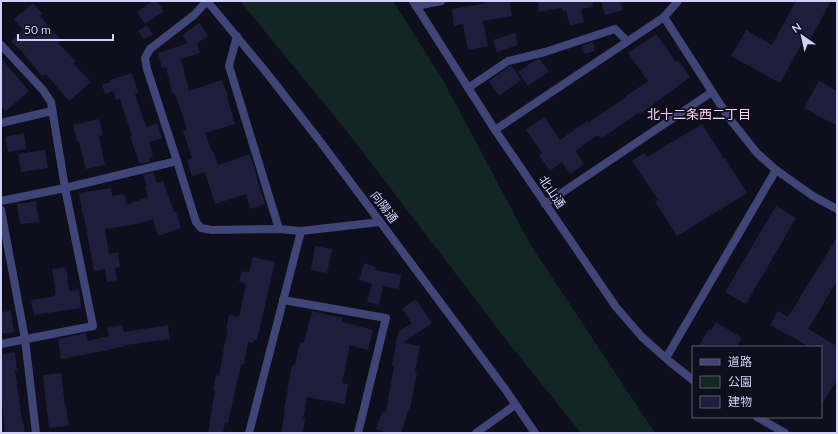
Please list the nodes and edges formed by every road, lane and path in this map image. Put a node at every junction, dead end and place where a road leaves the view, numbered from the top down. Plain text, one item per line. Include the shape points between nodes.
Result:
1 (207, 1) edge
2 (442, 1) edge
3 (678, 1) edge
4 (414, 3) edge
5 (664, 17) junction
6 (237, 36) junction
7 (627, 41) junction
8 (1, 45) edge
9 (468, 88) junction
10 (712, 92) junction
11 (52, 112) junction
12 (1, 123) edge
13 (496, 130) junction
14 (177, 161) junction
15 (776, 170) junction
16 (65, 188) junction
17 (1, 201) edge
18 (545, 204) junction
19 (837, 209) edge
20 (1, 210) edge
21 (380, 222) junction
22 (279, 230) junction
23 (301, 230) junction
24 (283, 300) junction
25 (25, 339) junction
26 (1, 344) edge
27 (666, 358) junction
28 (692, 379) edge
29 (515, 405) junction
30 (759, 418) edge
31 (36, 433) edge
32 (249, 433) edge
33 (358, 433) edge
34 (476, 433) edge
35 (535, 433) edge
36 (785, 433) edge

1 - 6 street, 向陽通
1 - 14 street via 194,15 150,49 145,58
2 - 4 street
3 - 5 street
4 - 9 street, 北山通
5 - 7 street
5 - 10 street
6 - 21 street, 向陽通
6 - 22 street via 229,66
7 - 9 street via 615,29 508,61
7 - 13 street
8 - 11 street via 43,90 51,102
9 - 13 street, 北山通
10 - 15 street via 757,153
10 - 18 street
11 - 12 street
11 - 16 street
13 - 18 street, 北山通
14 - 16 street
14 - 22 street via 196,222 201,228
15 - 19 street
15 - 27 street
16 - 17 street
16 - 25 street via 93,326
18 - 27 street, 北山通 via 616,307 642,337
20 - 25 street
21 - 23 street
21 - 29 street, 向陽通
22 - 23 street
23 - 24 street
24 - 32 street
24 - 33 street via 386,318
25 - 26 street
25 - 31 street
27 - 28 street, 北山通
29 - 34 street
29 - 35 street, 向陽通
30 - 36 street

